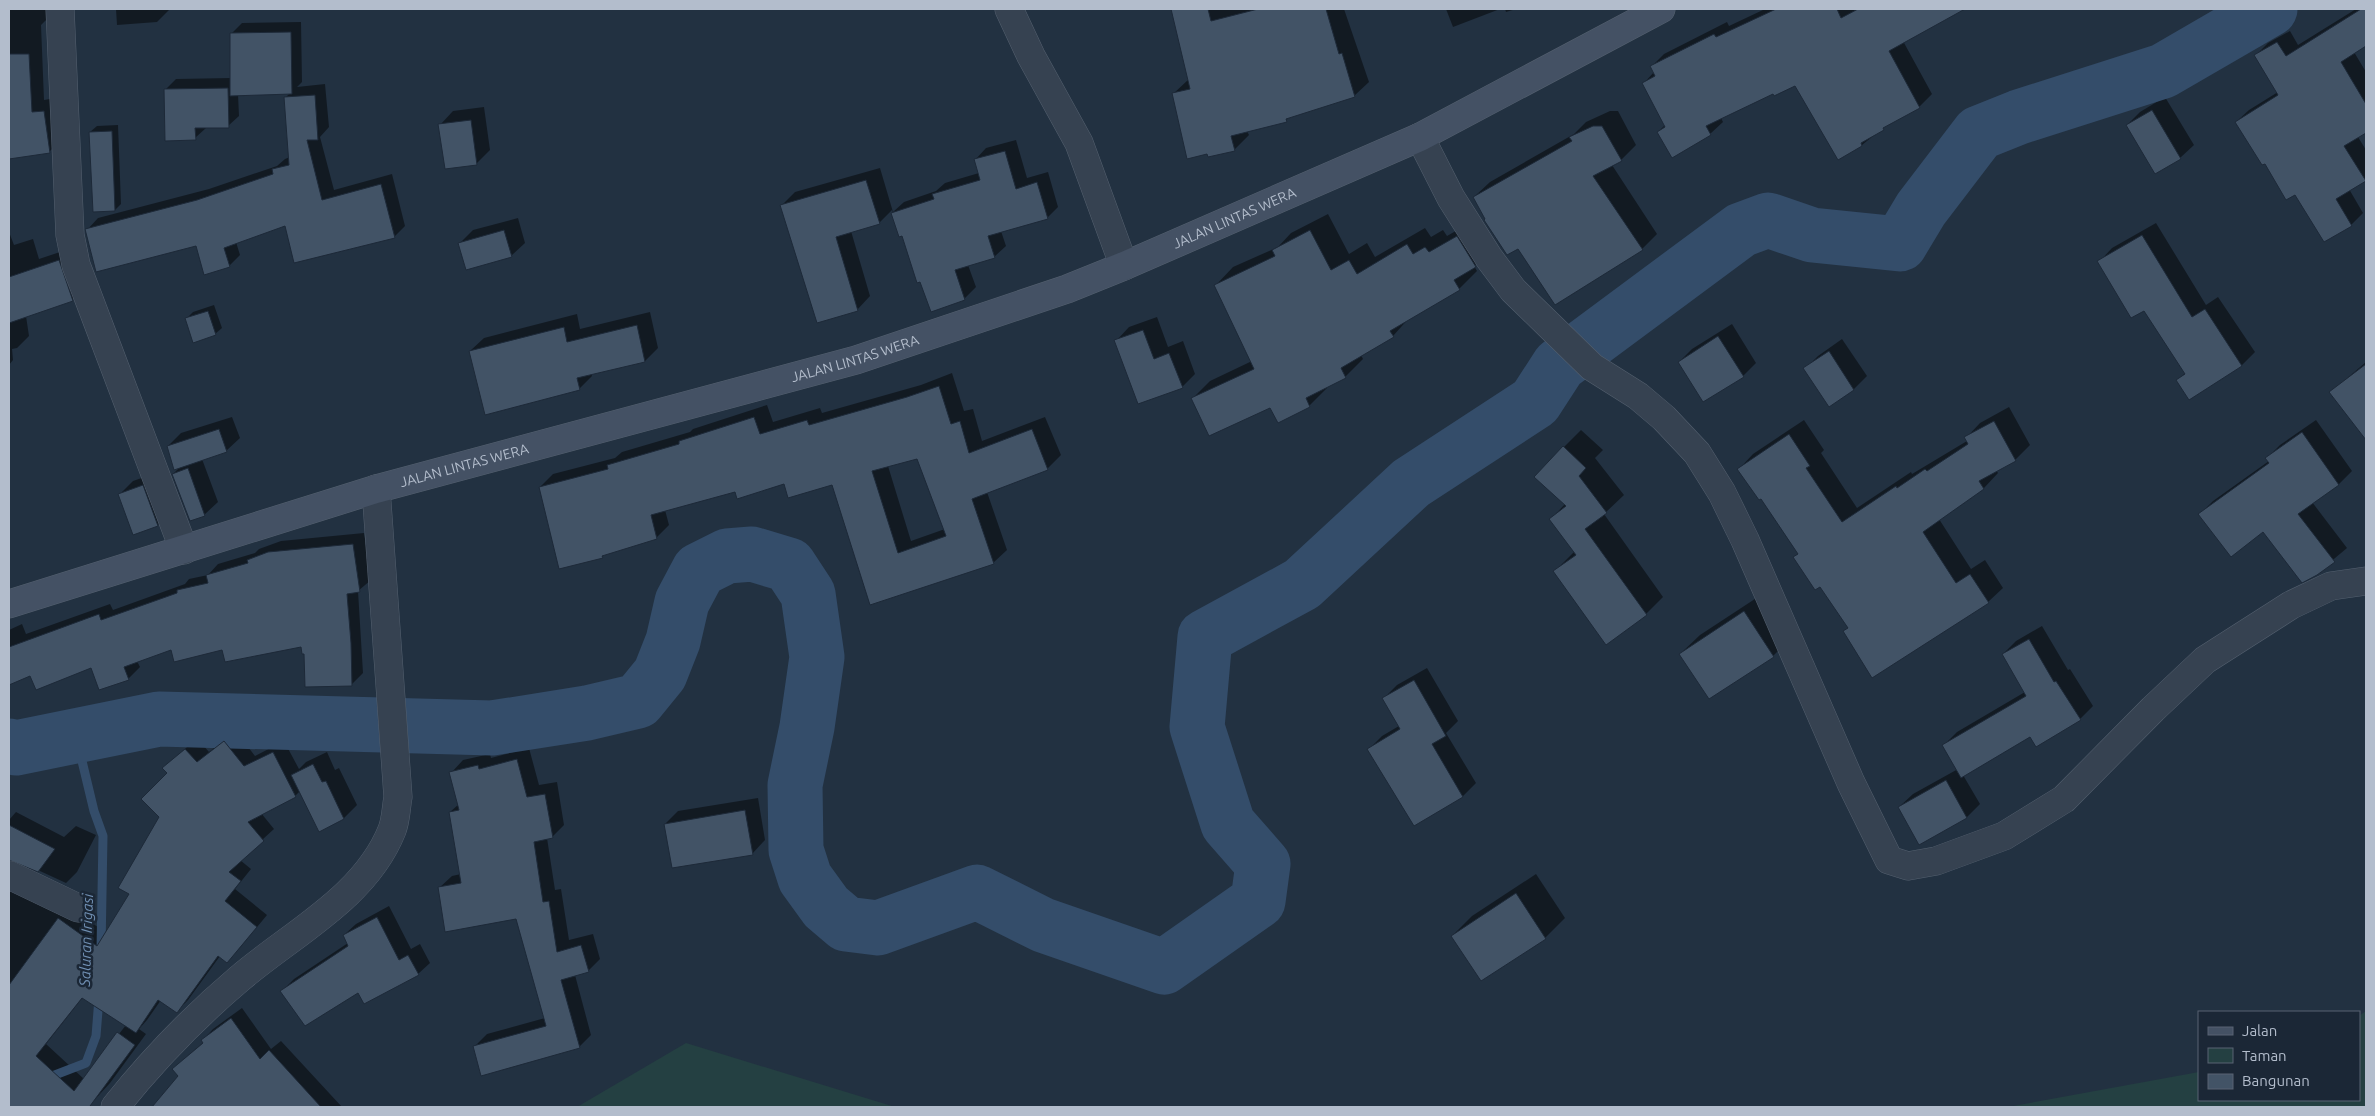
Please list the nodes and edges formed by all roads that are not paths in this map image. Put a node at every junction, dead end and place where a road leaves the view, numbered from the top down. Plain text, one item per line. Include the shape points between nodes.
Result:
1 (60, 9) edge
2 (1009, 9) edge
3 (1661, 9) edge
4 (1420, 137) junction
5 (1124, 266) junction
6 (376, 489) junction
7 (184, 550) junction
8 (2366, 580) edge
9 (9, 604) edge
10 (9, 875) edge
11 (78, 908) dead end
12 (115, 1107) edge

1 - 7 street via 70,235 76,265
2 - 5 street via 1079,143
3 - 4 main road, JALAN LINTAS WERA
4 - 5 main road, JALAN LINTAS WERA
4 - 8 street via 1451,198 1513,290 1592,367 1638,396 1664,418 1697,454 1722,493 1745,540 1851,783 1889,860 1908,866 1936,861 2004,836 2064,800 2205,660 2291,605 2331,586
5 - 6 main road, JALAN LINTAS WERA via 856,360
6 - 7 main road, JALAN LINTAS WERA
6 - 12 street via 398,797 393,829 383,849 341,900 238,980 182,1033
7 - 9 main road, JALAN LINTAS WERA
10 - 11 street

